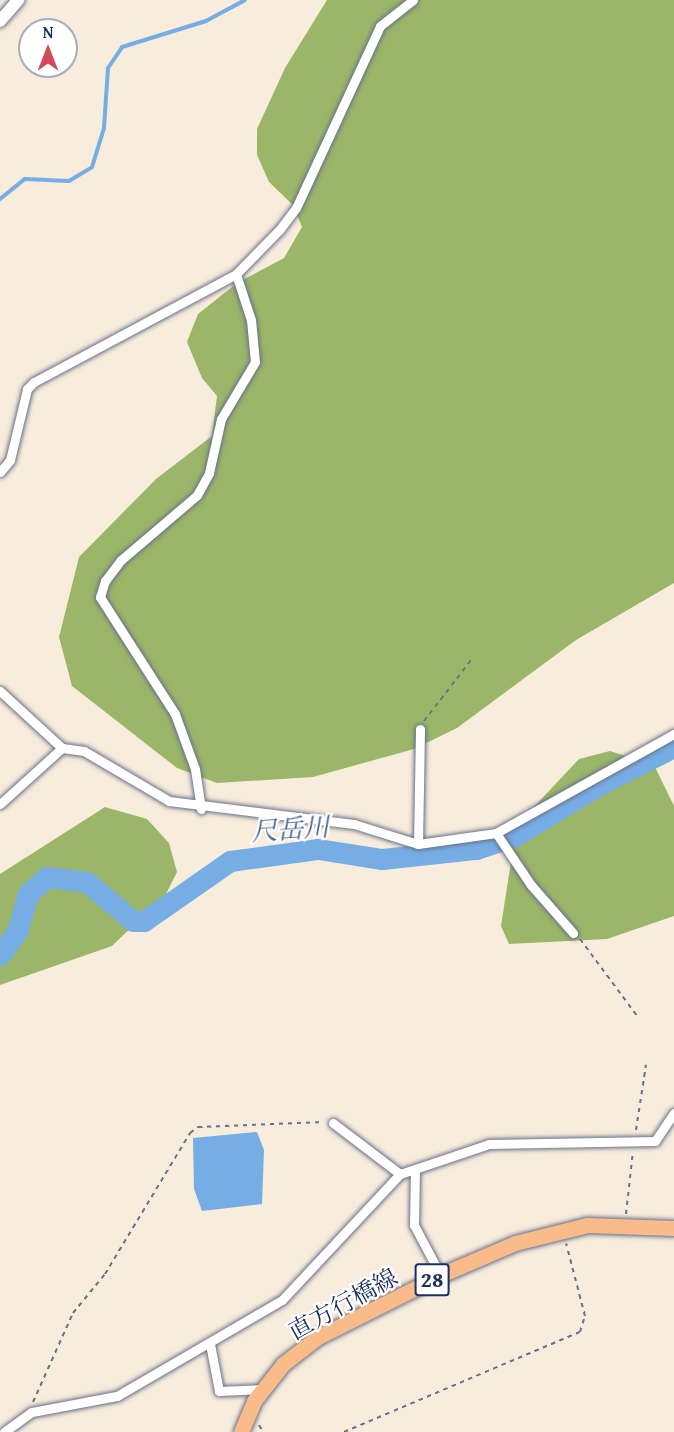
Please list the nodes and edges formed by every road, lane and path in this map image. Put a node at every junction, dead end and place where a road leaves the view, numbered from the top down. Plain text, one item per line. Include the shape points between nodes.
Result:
1 (18, 0) edge
2 (413, 0) edge
3 (0, 21) edge
4 (236, 274) junction
5 (0, 472) edge
6 (471, 660) dead end
7 (0, 691) edge
8 (422, 725) joint
9 (674, 734) edge
10 (62, 748) junction
11 (0, 804) edge
12 (201, 809) junction
13 (496, 833) junction
14 (418, 844) junction
15 (575, 935) joint
16 (638, 1017) dead end
17 (646, 1065) dead end
18 (674, 1113) edge
19 (333, 1123) joint
20 (634, 1140) junction
21 (415, 1168) junction
22 (400, 1174) junction
23 (625, 1222) junction
24 (674, 1228) edge
25 (563, 1231) junction
26 (441, 1276) junction
27 (210, 1344) junction
28 (264, 1389) junction
29 (32, 1412) junction
30 (4, 1432) edge
31 (241, 1432) edge
32 (344, 1432) edge

1 - 3 street
2 - 4 street via 380,26 296,208
4 - 5 street via 48,371 27,389 10,460
4 - 12 street via 251,320 255,362 221,419 209,473 197,495 122,560 105,581 100,597 176,714 195,769
6 - 8 path
7 - 10 street
8 - 14 street
9 - 13 street
10 - 11 street
10 - 12 street via 84,751 169,801
12 - 14 street via 354,824
13 - 14 street
13 - 15 street via 531,885
15 - 16 path
17 - 20 path
18 - 20 street via 655,1141
19 - 22 street
19 - 29 path via 198,1127 190,1133 105,1274 73,1313
20 - 21 street via 489,1144
20 - 23 path
21 - 22 street
21 - 26 street via 414,1225
22 - 27 street via 282,1300
23 - 24 main road, 直方行橋線 / 28
23 - 25 main road, 直方行橋線 / 28
25 - 26 main road, 直方行橋線 / 28 via 515,1243
25 - 32 path via 585,1316 580,1332
26 - 28 main road, 直方行橋線 / 28 via 318,1337 283,1364
27 - 28 street via 219,1391
27 - 29 street via 117,1396
28 - 31 main road, 直方行橋線 / 28
29 - 30 street

